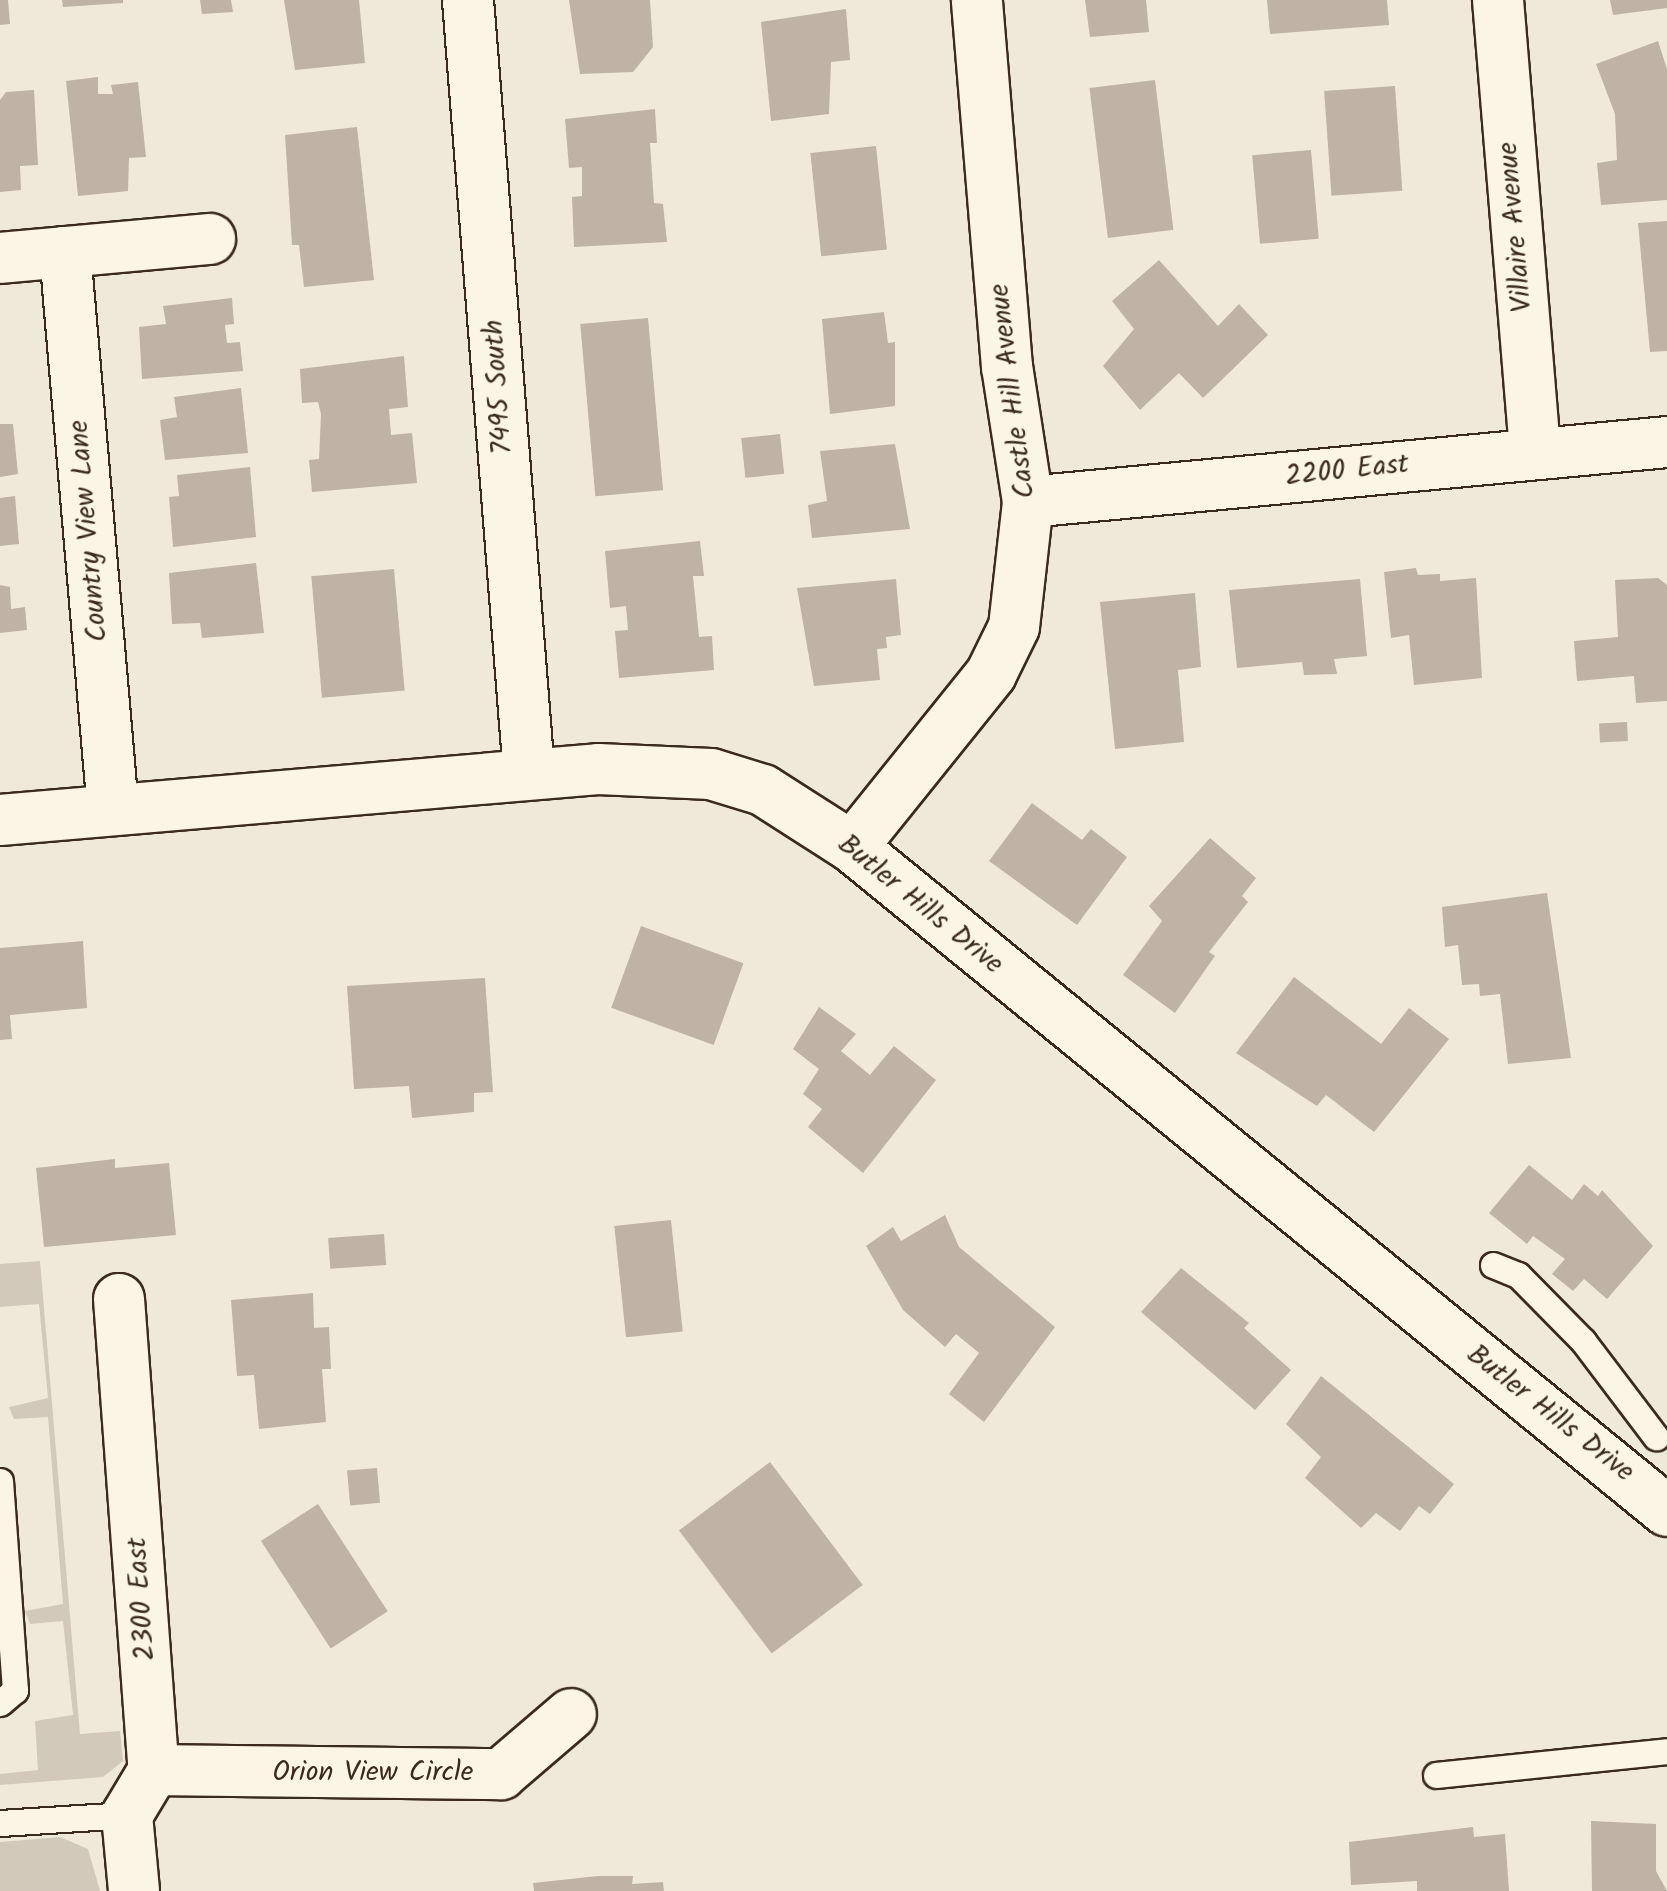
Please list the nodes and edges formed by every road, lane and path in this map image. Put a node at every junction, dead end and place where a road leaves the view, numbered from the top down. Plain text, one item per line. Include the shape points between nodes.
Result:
1 (468, 0) edge
2 (977, 0) edge
3 (1498, 0) edge
4 (210, 239) dead end
5 (64, 252) junction
6 (0, 258) edge
7 (1667, 442) edge
8 (1535, 453) junction
9 (1028, 502) junction
10 (528, 773) junction
11 (112, 810) junction
12 (0, 820) edge
13 (852, 847) junction
14 (1493, 1264) dead end
15 (119, 1298) dead end
16 (1649, 1445) edge
17 (0, 1481) edge
18 (1667, 1512) edge
19 (0, 1703) edge
20 (570, 1714) dead end
21 (1667, 1751) edge
22 (154, 1770) junction
23 (1436, 1775) dead end
24 (127, 1815) junction
25 (0, 1824) edge
26 (134, 1891) edge

1 - 10 street, 7495 South
2 - 9 street, Castle Hill Avenue via 1007,367
3 - 8 street, Villaire Avenue
4 - 5 street
5 - 6 street
5 - 11 street, Country View Lane
7 - 8 street, 2200 East
8 - 9 street, 2200 East
9 - 13 street, Castle Hill Avenue via 1014,626 990,674
10 - 11 street, Butler Hills Drive
10 - 13 street, Butler Hills Drive via 657,768 711,774 763,790
11 - 12 street, Butler Hills Drive
13 - 16 street, Butler Hills Drive via 1422,1315
14 - 16 lane via 1518,1274 1583,1341
15 - 22 street, 2300 East
16 - 18 street, Butler Hills Drive
17 - 19 lane via 15,1690
20 - 22 street, Orion View Circle via 501,1774
21 - 23 lane
22 - 24 street
24 - 25 lane
24 - 26 street

